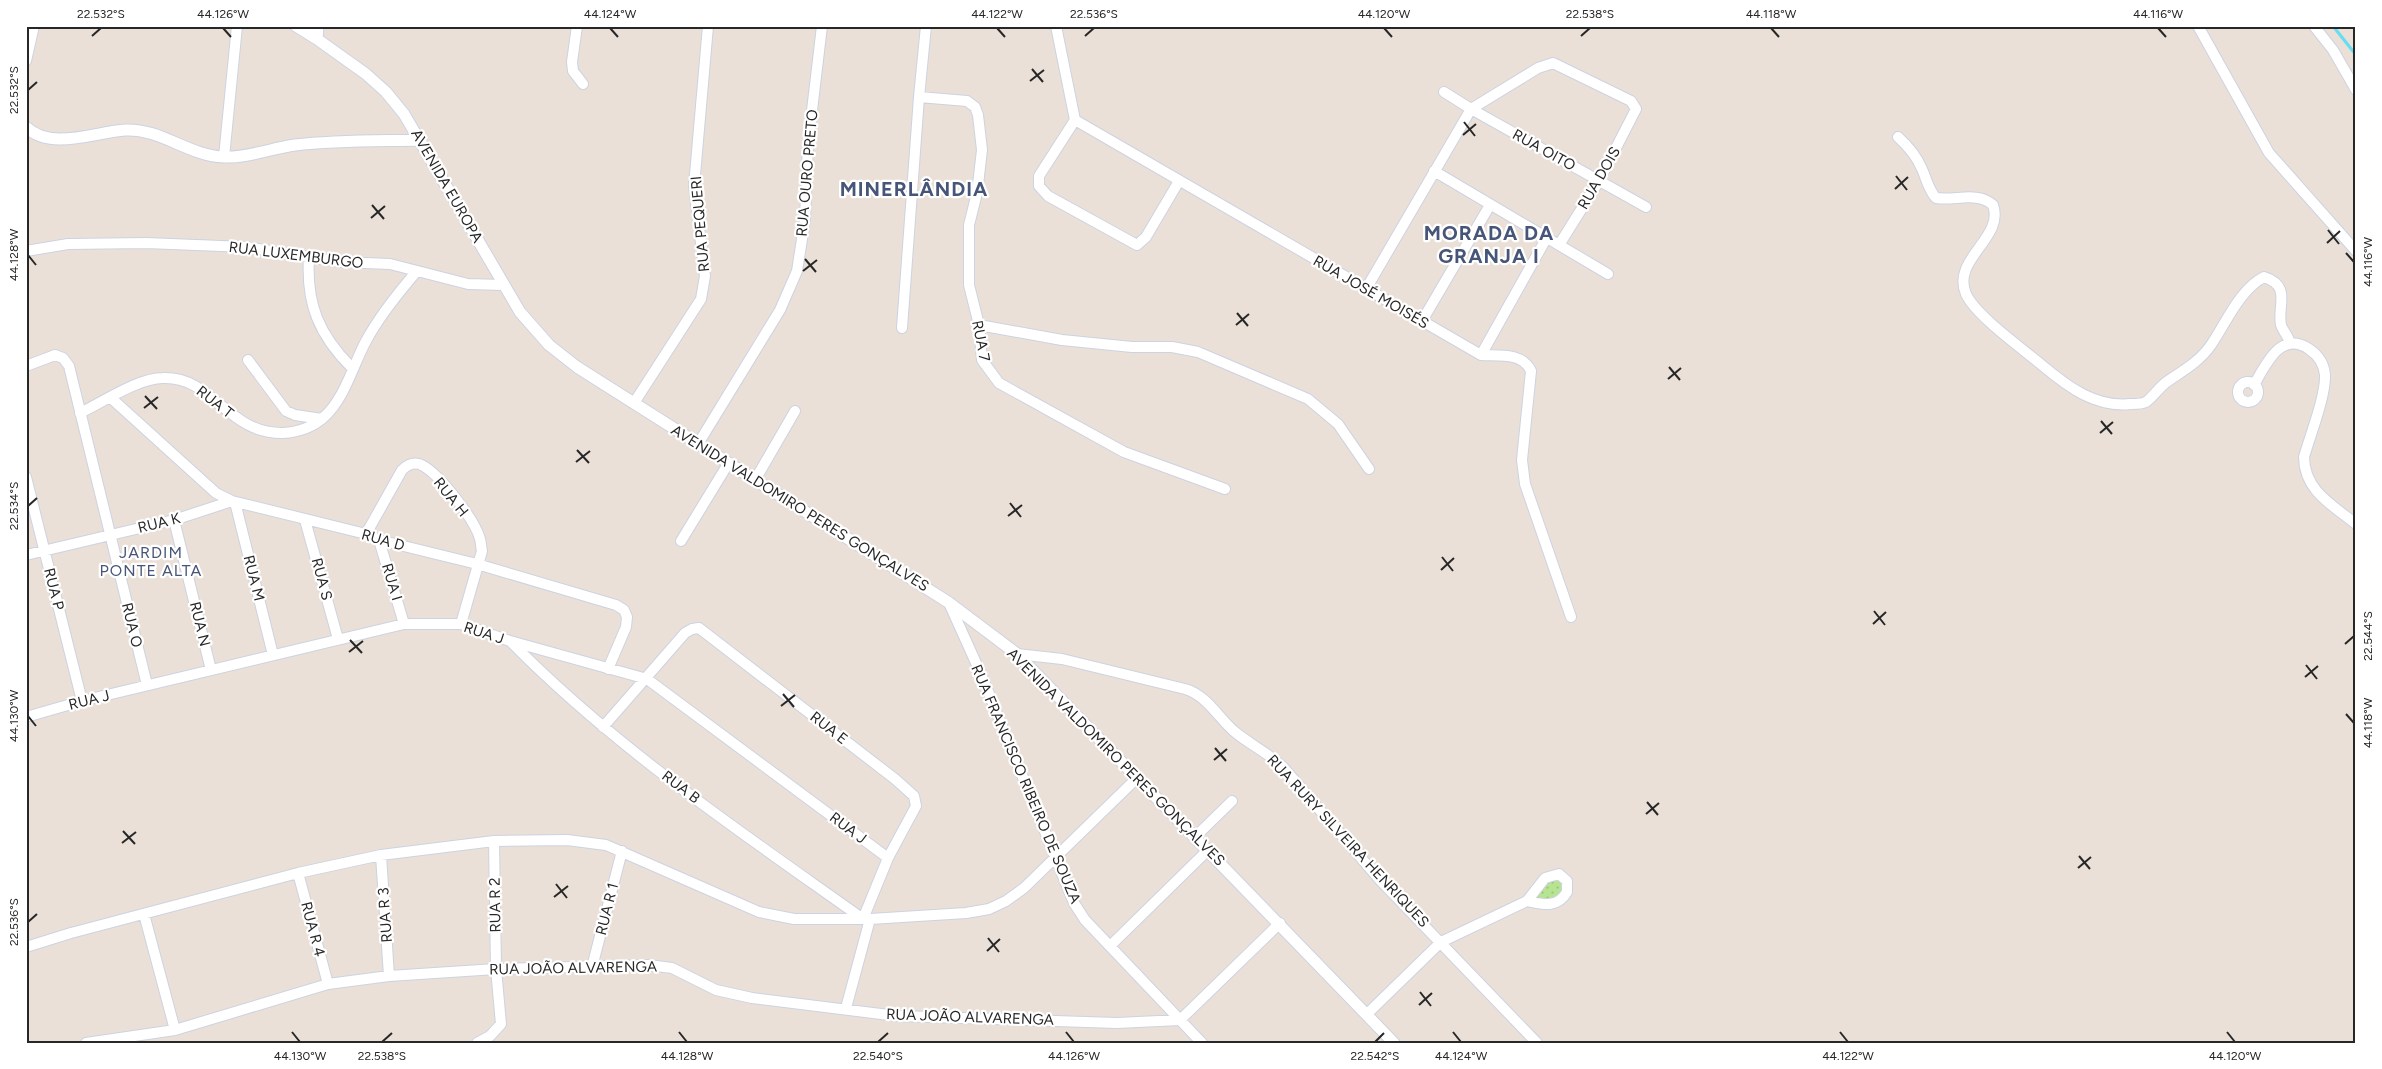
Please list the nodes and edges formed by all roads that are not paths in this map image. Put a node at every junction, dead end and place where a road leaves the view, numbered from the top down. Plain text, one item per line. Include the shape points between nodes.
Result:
1 (34, 26) edge
2 (237, 26) edge
3 (296, 26) edge
4 (318, 26) edge
5 (577, 26) edge
6 (708, 26) edge
7 (822, 26) edge
8 (926, 26) edge
9 (1056, 26) edge
10 (2198, 26) edge
11 (2314, 26) edge
12 (317, 39) junction
13 (26, 61) edge
14 (583, 84) dead end
15 (2356, 90) edge
16 (1444, 92) dead end
17 (918, 97) junction
18 (1471, 109) junction
19 (1075, 120) junction
20 (26, 127) edge
21 (1898, 137) dead end
22 (421, 140) junction
23 (224, 158) junction
24 (1434, 171) junction
25 (1179, 181) junction
26 (1599, 181) junction
27 (1490, 205) junction
28 (1646, 207) dead end
29 (1546, 239) junction
30 (1559, 245) junction
31 (2356, 251) edge
32 (26, 252) edge
33 (309, 257) junction
34 (417, 271) junction
35 (1608, 274) dead end
36 (504, 285) junction
37 (1366, 289) junction
38 (1422, 321) junction
39 (979, 325) junction
40 (902, 328) dead end
41 (2290, 343) junction
42 (1481, 356) junction
43 (248, 360) dead end
44 (26, 366) edge
45 (352, 368) junction
46 (577, 368) joint
47 (2254, 385) dead end
48 (111, 398) junction
49 (634, 403) junction
50 (794, 411) dead end
51 (80, 413) junction
52 (322, 419) junction
53 (698, 444) junction
54 (728, 464) junction
55 (1369, 469) dead end
56 (26, 477) edge
57 (754, 480) junction
58 (1224, 489) dead end
59 (234, 501) junction
60 (174, 520) junction
61 (305, 520) junction
62 (2356, 524) edge
63 (366, 534) junction
64 (109, 535) junction
65 (379, 540) junction
66 (681, 541) dead end
67 (45, 551) junction
68 (26, 555) edge
69 (477, 564) junction
70 (948, 602) junction
71 (1571, 617) dead end
72 (976, 622) junction
73 (404, 624) junction
74 (461, 624) junction
75 (963, 635) junction
76 (338, 639) junction
77 (510, 641) junction
78 (1017, 654) junction
79 (273, 655) junction
80 (608, 669) junction
81 (211, 670) junction
82 (647, 679) junction
83 (147, 685) junction
84 (82, 700) junction
85 (26, 717) edge
86 (603, 727) junction
87 (1138, 777) junction
88 (1232, 801) dead end
89 (1195, 837) junction
90 (494, 841) junction
91 (1208, 850) junction
92 (622, 851) junction
93 (382, 855) junction
94 (888, 858) junction
95 (1055, 859) junction
96 (298, 873) junction
97 (1527, 901) dead end
98 (144, 914) junction
99 (866, 919) junction
100 (1280, 923) junction
101 (1441, 942) junction
102 (1110, 946) junction
103 (26, 948) edge
104 (592, 967) junction
105 (496, 970) junction
106 (389, 976) junction
107 (328, 984) junction
108 (846, 1008) junction
109 (1367, 1014) junction
110 (1180, 1020) junction
111 (175, 1030) junction
112 (86, 1043) edge
113 (478, 1043) edge
114 (1202, 1043) edge
115 (1394, 1043) edge
116 (1537, 1043) edge

1 - 13 street
2 - 23 street
3 - 12 street, AVENIDA EUROPA
4 - 12 street
5 - 14 street via 572,62 573,71
6 - 49 street, RUA PEQUERI via 694,186 704,288 695,308
7 - 53 street, RUA OURO PRETO via 808,144 805,220 797,271 780,310
8 - 17 street
9 - 19 street
10 - 31 street via 2269,153
11 - 15 street via 2333,50
12 - 22 street, AVENIDA EUROPA via 386,92
16 - 18 street, RUA OITO
17 - 39 street, RUA 7 via 966,101 975,107 978,115 982,150 969,225 968,258 969,285
17 - 40 street
18 - 24 street
18 - 26 street, RUA OITO
18 - 26 street, RUA DOIS via 1538,68 1553,63 1631,101 1636,109
19 - 25 street, RUA JOSÉ MOISÉS
19 - 25 street via 1039,176 1039,186 1048,196 1137,245 1146,237
20 - 23 street via 42,138 57,139 126,130 144,131
21 - 41 street via 1915,156 1936,198 1979,197 1993,205 1996,214 1988,236 1965,268 1965,292 1986,317 2062,382 2084,396 2124,405 2145,403 2162,385 2203,355 2242,297 2264,277 2275,283 2282,294 2282,327
22 - 23 street via 294,145
22 - 36 street, AVENIDA EUROPA
24 - 27 street
24 - 37 street
25 - 37 street, RUA JOSÉ MOISÉS
26 - 28 street, RUA OITO
26 - 30 street, RUA DOIS
27 - 29 street
27 - 38 street
29 - 30 street
29 - 42 street
30 - 35 street
32 - 33 street, RUA LUXEMBURGO via 68,244 146,243 265,248
33 - 34 street, RUA LUXEMBURGO via 352,264 390,264
33 - 45 street via 308,292 314,312 325,335
34 - 36 street, RUA LUXEMBURGO via 468,284
34 - 45 street, RUA T via 375,326
36 - 46 street, AVENIDA EUROPA via 536,332
37 - 38 street, RUA JOSÉ MOISÉS
38 - 42 street, RUA JOSÉ MOISÉS
39 - 55 street via 1062,340 1132,347 1172,347 1198,352 1308,399 1338,424
39 - 58 street, RUA 7 via 982,360 999,383 1124,452
41 - 47 street via 2274,352
41 - 62 street via 2302,344 2313,352 2322,363 2325,375 2304,457 2306,477 2321,496
42 - 71 street, RUA JOSÉ MOISÉS via 1521,358 1531,371 1522,460 1525,484
43 - 52 street via 286,411
44 - 51 street via 55,355 63,358 69,366
45 - 52 street, RUA T via 338,400
46 - 49 street, AVENIDA VALDOMIRO PERES GONÇALVES
48 - 51 street, RUA T
48 - 52 street, RUA T via 145,382 163,378 196,386 238,421 268,433 294,432
48 - 59 street, RUA D via 216,493
49 - 53 street, AVENIDA VALDOMIRO PERES GONÇALVES
50 - 57 street
51 - 64 street
53 - 54 street, AVENIDA VALDOMIRO PERES GONÇALVES
54 - 57 street, AVENIDA VALDOMIRO PERES GONÇALVES
54 - 66 street
56 - 67 street, RUA P
57 - 70 street, AVENIDA VALDOMIRO PERES GONÇALVES
59 - 60 street, RUA K
59 - 61 street, RUA D
59 - 79 street, RUA M
60 - 64 street, RUA K
60 - 81 street, RUA N
61 - 63 street, RUA D
61 - 76 street, RUA S
63 - 65 street, RUA D
63 - 69 street, RUA H via 402,470 410,464 421,464 447,488 475,527 482,550
64 - 67 street, RUA K
64 - 83 street, RUA O
65 - 69 street, RUA D
65 - 73 street, RUA I
67 - 68 street, RUA K
67 - 84 street, RUA P
69 - 74 street, RUA H
69 - 80 street, RUA D via 608,602 624,610 626,627
70 - 72 street, AVENIDA VALDOMIRO PERES GONÇALVES
70 - 75 street, RUA FRANCISCO RIBEIRO DE SOUZA
72 - 75 street
72 - 78 street, AVENIDA VALDOMIRO PERES GONÇALVES
73 - 74 street, RUA J
73 - 76 street, RUA J
74 - 77 street, RUA J
75 - 95 street, RUA FRANCISCO RIBEIRO DE SOUZA
76 - 79 street, RUA J
77 - 80 street, RUA J
77 - 86 street, RUA B via 549,681
78 - 87 street, AVENIDA VALDOMIRO PERES GONÇALVES
78 - 101 street, RUA RURY SILVEIRA HENRIQUES via 1075,662 1198,695 1234,731 1283,767 1380,880
79 - 81 street, RUA J
80 - 82 street, RUA J
81 - 83 street, RUA J
82 - 86 street, RUA E
82 - 94 street, RUA J
82 - 94 street, RUA E via 685,633 692,629 703,630 914,796 914,812
83 - 84 street, RUA J
84 - 85 street, RUA J
86 - 99 street, RUA B via 748,838
87 - 89 street, AVENIDA VALDOMIRO PERES GONÇALVES
87 - 95 street
88 - 89 street
89 - 91 street, AVENIDA VALDOMIRO PERES GONÇALVES
90 - 92 street via 595,842
90 - 93 street
90 - 105 street, RUA R 2
91 - 100 street, AVENIDA VALDOMIRO PERES GONÇALVES
91 - 102 street
92 - 99 street via 759,912 794,919
92 - 104 street, RUA R 1
93 - 96 street
93 - 106 street, RUA R 3
94 - 99 street, RUA E
95 - 99 street via 1024,888 990,910
95 - 102 street, RUA FRANCISCO RIBEIRO DE SOUZA via 1074,903
96 - 98 street
96 - 107 street, RUA R 4
97 - 101 street
98 - 103 street
98 - 111 street
99 - 108 street, RUA E
100 - 109 street, AVENIDA VALDOMIRO PERES GONÇALVES
100 - 110 street
101 - 109 street
101 - 116 street, RUA RURY SILVEIRA HENRIQUES
102 - 110 street, RUA FRANCISCO RIBEIRO DE SOUZA
104 - 105 street, RUA JOÃO ALVARENGA
104 - 108 street, RUA JOÃO ALVARENGA via 660,966 682,972 716,990 752,998
105 - 106 street, RUA JOÃO ALVARENGA
105 - 113 street, RUA R 2 via 501,1024
106 - 107 street, RUA JOÃO ALVARENGA
107 - 111 street, RUA JOÃO ALVARENGA
108 - 110 street, RUA JOÃO ALVARENGA via 937,1018 1117,1023
109 - 115 street, AVENIDA VALDOMIRO PERES GONÇALVES
110 - 114 street, RUA FRANCISCO RIBEIRO DE SOUZA
111 - 112 street, RUA JOÃO ALVARENGA

